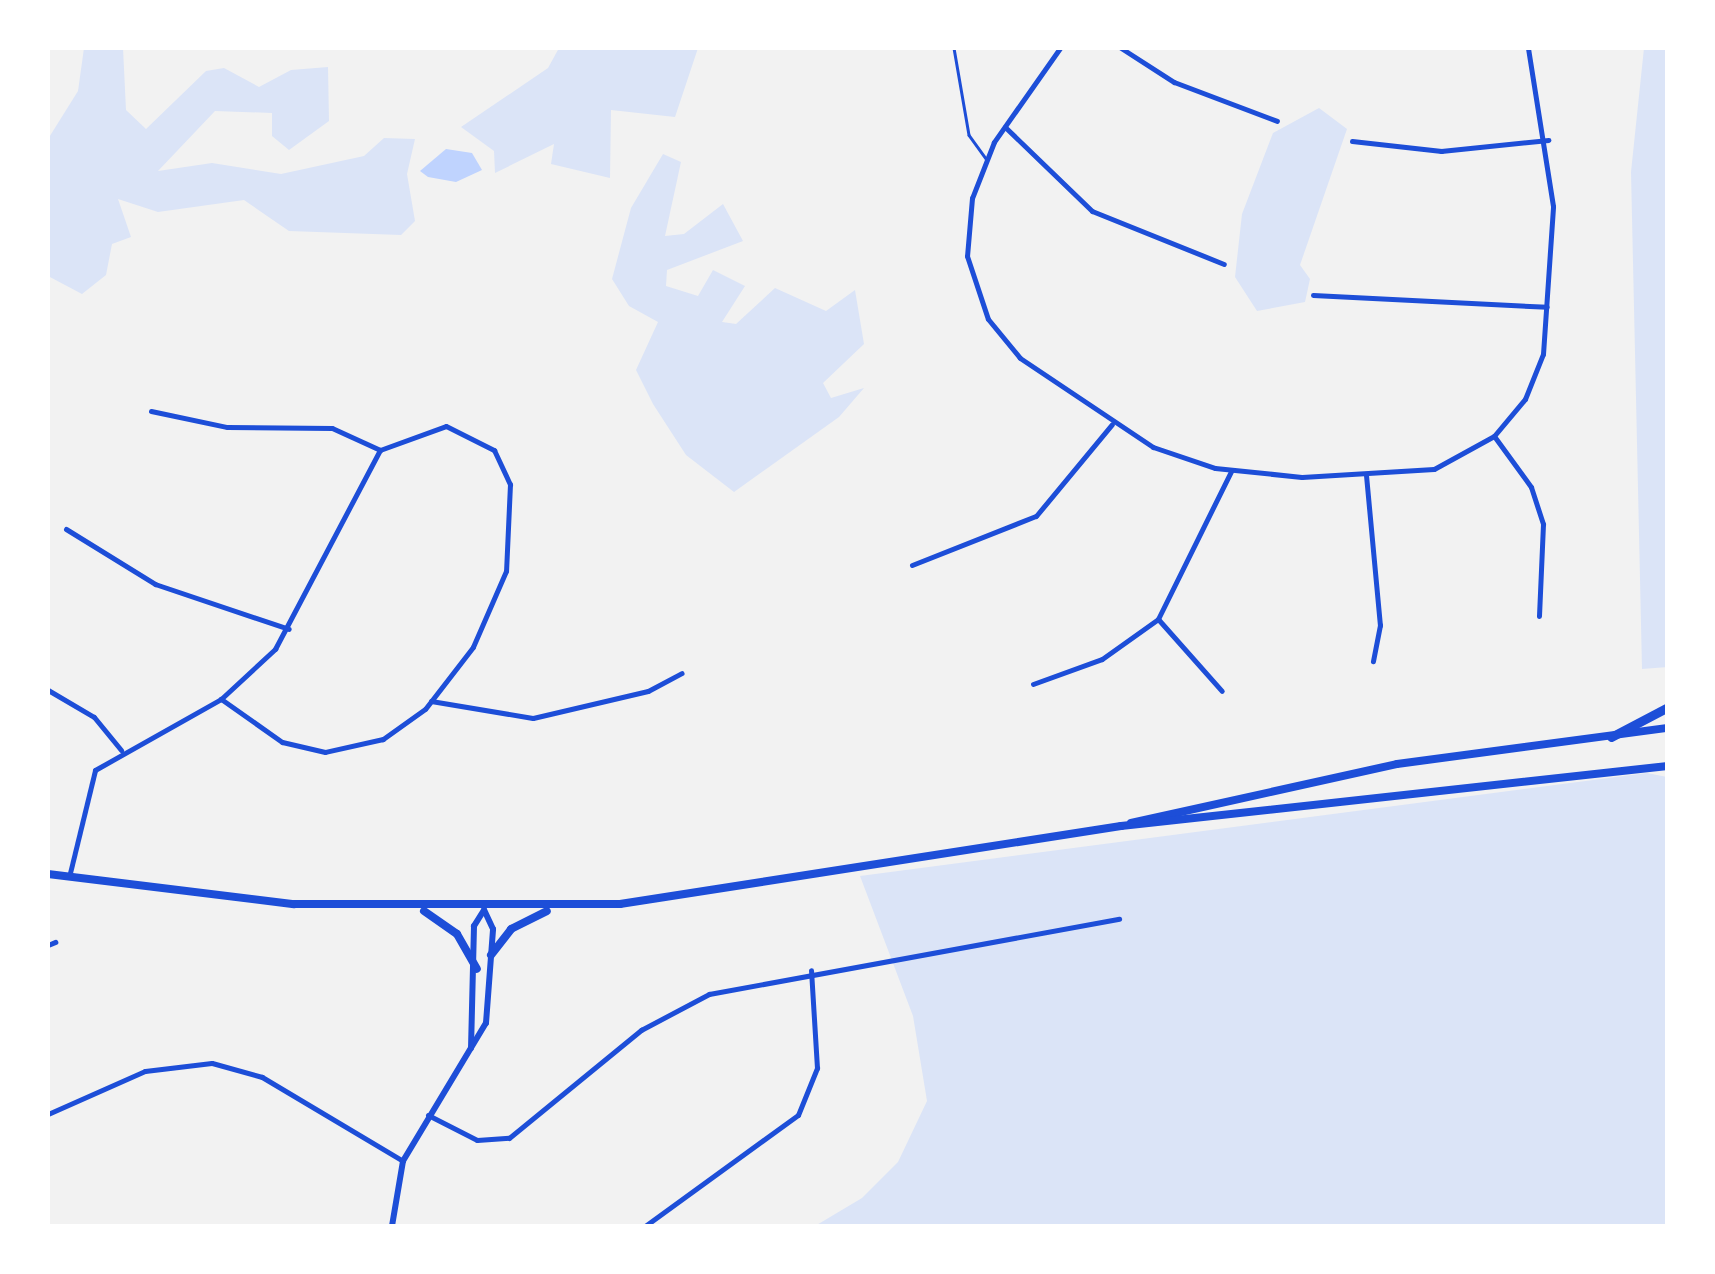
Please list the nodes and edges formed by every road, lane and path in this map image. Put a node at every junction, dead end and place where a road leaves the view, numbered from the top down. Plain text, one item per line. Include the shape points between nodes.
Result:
1 (954, 48) edge
2 (1060, 48) edge
3 (1122, 48) edge
4 (1528, 48) edge
5 (1277, 122) dead end
6 (1005, 126) junction
7 (1548, 140) junction
8 (1352, 141) dead end
9 (986, 158) junction
10 (1224, 264) dead end
11 (1313, 295) dead end
12 (1547, 307) junction
13 (151, 411) dead end
14 (1112, 424) junction
15 (1494, 436) junction
16 (380, 450) junction
17 (1231, 471) junction
18 (1366, 475) junction
19 (66, 529) dead end
20 (912, 565) dead end
21 (1539, 616) dead end
22 (1158, 619) junction
23 (290, 629) junction
24 (1374, 661) dead end
25 (682, 673) dead end
26 (1033, 684) dead end
27 (48, 690) edge
28 (1222, 692) dead end
29 (221, 700) junction
30 (431, 701) junction
31 (1668, 706) edge
32 (1668, 728) edge
33 (1611, 737) junction
34 (121, 750) junction
35 (1668, 766) edge
36 (1122, 826) junction
37 (48, 874) edge
38 (69, 877) junction
39 (556, 908) junction
40 (422, 910) junction
41 (484, 910) junction
42 (1120, 918) dead end
43 (490, 955) junction
44 (477, 969) junction
45 (811, 970) junction
46 (471, 1048) junction
47 (48, 1114) edge
48 (428, 1116) junction
49 (403, 1161) junction
50 (392, 1226) edge
51 (645, 1226) edge

1 - 9 lane via 969,135
2 - 6 street
3 - 5 street via 1174,82
4 - 7 street
6 - 9 street
6 - 10 street via 1092,211
7 - 8 street via 1441,151
7 - 12 street
9 - 14 street via 966,242 988,319 1020,358
11 - 12 street
12 - 15 street via 1536,377
13 - 16 street via 227,427 332,428
14 - 17 street
14 - 20 street via 1036,516
15 - 18 street via 1434,469
15 - 21 street via 1536,498 1546,577
16 - 23 street
16 - 30 street via 427,428 464,430 494,450 510,484 511,540 496,602
17 - 18 street
17 - 22 street
18 - 24 street via 1380,625
19 - 23 street via 155,584
22 - 26 street via 1102,659
22 - 28 street
23 - 29 street
25 - 30 street via 648,691 533,718
27 - 34 street via 94,717
29 - 30 street via 282,742 325,752 383,739
29 - 34 street
31 - 33 highway
32 - 33 main road
33 - 36 main road via 1397,764
34 - 38 street via 87,784
35 - 36 main road
36 - 39 main road via 755,886
37 - 38 main road
38 - 40 main road
39 - 41 main road
39 - 43 main road via 511,929
40 - 41 main road
40 - 44 main road via 456,934
41 - 43 street
41 - 44 street via 474,926
42 - 45 street
43 - 46 street via 486,1023
44 - 46 street
45 - 48 street via 745,982 674,1010 509,1138 476,1140
45 - 51 street via 818,1068 798,1115
46 - 48 street
47 - 49 street via 145,1071 212,1063 262,1077
48 - 49 street
49 - 50 street

